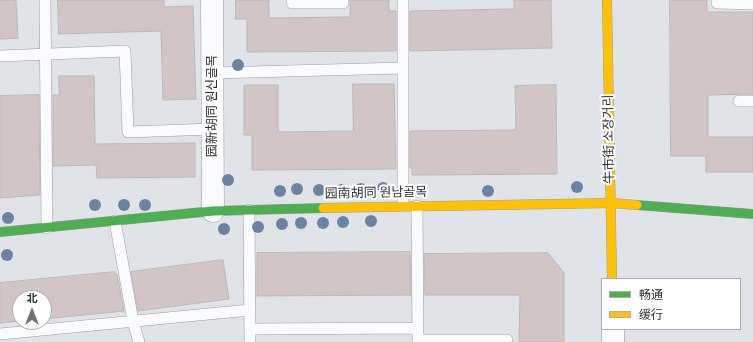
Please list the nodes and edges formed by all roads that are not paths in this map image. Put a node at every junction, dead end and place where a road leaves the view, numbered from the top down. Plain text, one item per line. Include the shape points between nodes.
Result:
1 (45, 0) edge
2 (212, 0) edge
3 (292, 0) edge
4 (343, 0) edge
5 (403, 0) edge
6 (607, 0) edge
7 (718, 0) edge
8 (753, 4) edge
9 (45, 54) junction
10 (0, 56) edge
11 (403, 68) junction
12 (212, 73) junction
13 (739, 101) dead end
14 (753, 101) edge
15 (213, 129) junction
16 (612, 203) junction
17 (403, 206) junction
18 (417, 206) junction
19 (249, 210) junction
20 (213, 211) junction
21 (753, 214) edge
22 (115, 221) junction
23 (47, 228) junction
24 (0, 232) edge
25 (612, 278) edge
26 (250, 310) junction
27 (133, 321) junction
28 (418, 328) junction
29 (250, 329) junction
30 (612, 330) edge
31 (0, 334) edge
32 (506, 340) dead end
33 (418, 341) edge
34 (139, 342) edge
35 (250, 342) edge
36 (613, 342) edge

1 - 9 lane
2 - 12 street, 园新胡同 원신골목
3 - 4 lane via 292,3 343,3
5 - 11 lane
6 - 16 street, 牛市街 소장거리
7 - 8 lane via 717,3
9 - 10 lane
9 - 15 lane via 125,51 128,132
9 - 23 lane
11 - 12 lane
11 - 17 lane
12 - 15 street, 园新胡同 원신골목
13 - 14 lane
15 - 20 street, 园新胡同 원신골목
16 - 18 street, 园南胡同 원남골목
16 - 21 street, 园南胡同 원남골목
16 - 25 street, 牛市街 소장거리
17 - 18 street, 园南胡同 원남골목
17 - 19 street, 园南胡同 원남골목
18 - 28 lane
19 - 20 street, 园南胡同 원남골목
19 - 26 lane
20 - 22 street, 园南胡同 원남골목
22 - 23 street, 园南胡同 원남골목
22 - 27 lane
23 - 24 street, 园南胡同 원남골목
26 - 27 lane
26 - 29 lane
27 - 31 lane
27 - 34 lane
28 - 29 lane
28 - 33 lane
29 - 35 lane
30 - 36 street
32 - 33 lane

